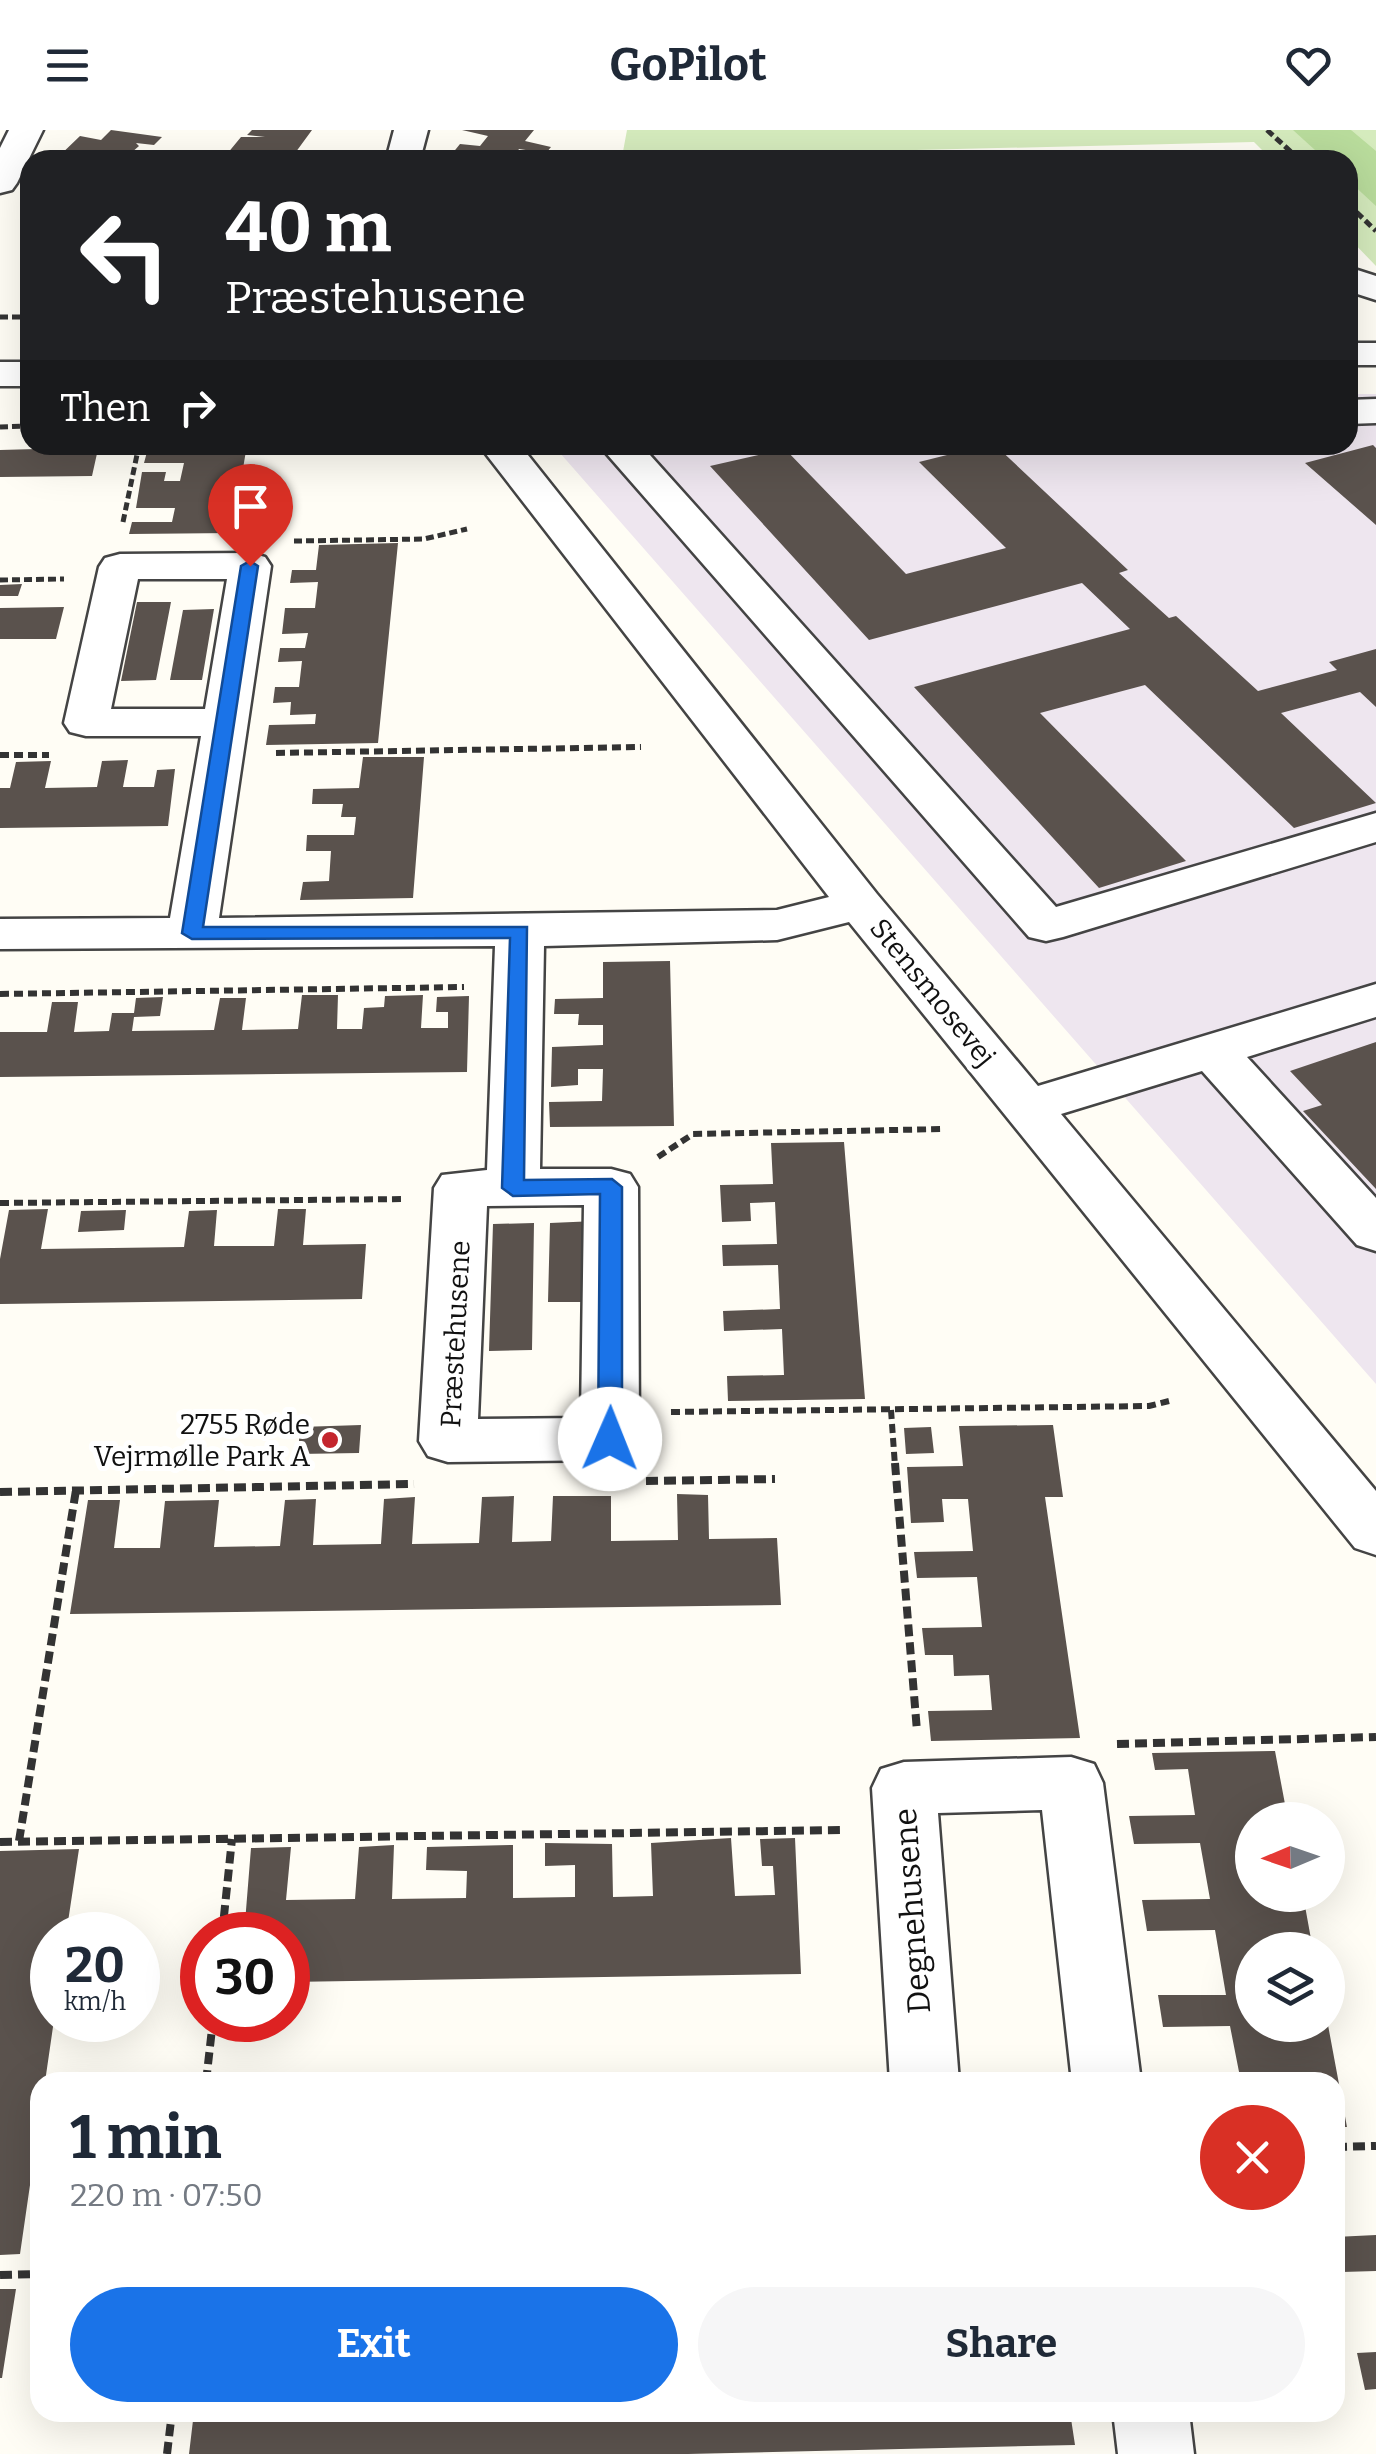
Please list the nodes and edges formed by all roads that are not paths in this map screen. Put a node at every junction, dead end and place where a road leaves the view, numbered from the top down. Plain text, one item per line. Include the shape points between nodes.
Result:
1 (26, 130) edge
2 (0, 184) edge
3 (507, 455) edge
4 (628, 455) edge
5 (221, 738) junction
6 (1376, 827) edge
7 (860, 904) junction
8 (520, 931) junction
9 (192, 933) junction
10 (0, 934) edge
11 (1376, 1000) edge
12 (1212, 1050) junction
13 (1027, 1108) junction
14 (487, 1193) junction
15 (1376, 1232) edge
16 (1376, 1532) edge
17 (924, 2072) edge
18 (1106, 2072) edge
19 (1152, 2422) edge
20 (1156, 2454) edge

1 - 2 street
3 - 7 street, Stensmosevej
4 - 6 street via 1046,926
5 - 5 street via 250,566 120,567 86,723
5 - 9 street
7 - 8 street via 777,925
7 - 13 street, Stensmosevej
8 - 9 street
8 - 14 street, Præstehusene
9 - 10 street
11 - 12 street
12 - 13 street
12 - 15 street
13 - 16 street, Stensmosevej
14 - 14 street, Præstehusene via 448,1441 610,1439 612,1187
17 - 18 street, Degnehusene via 914,1808 1071,1783
19 - 20 street

